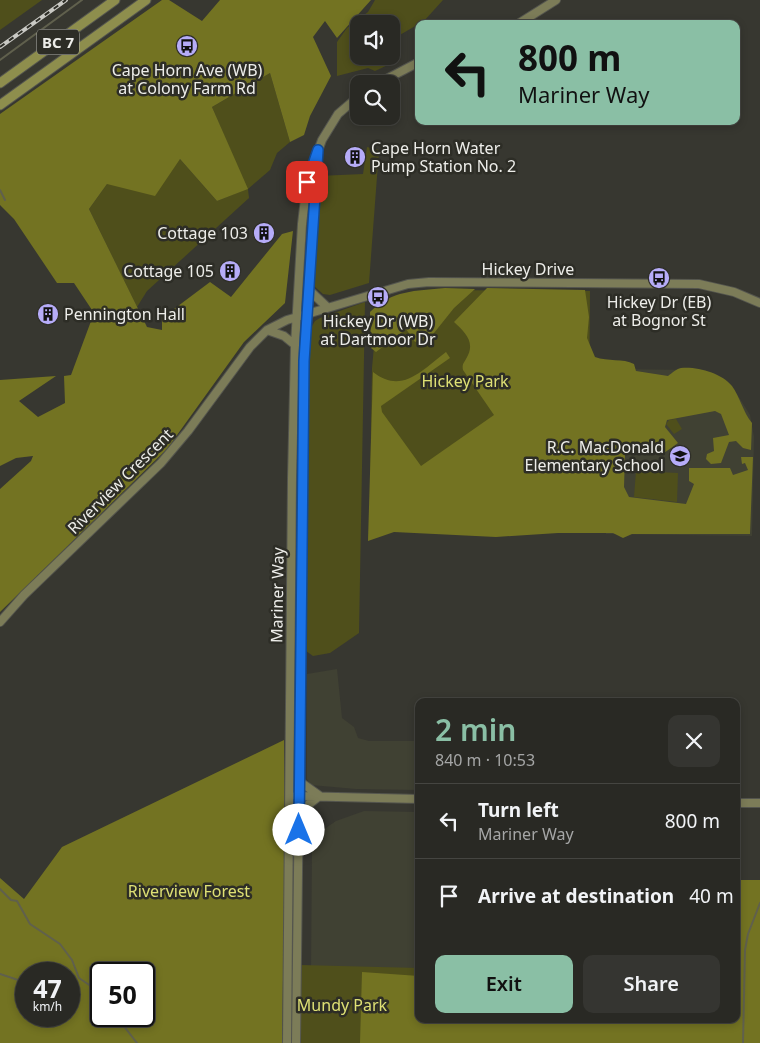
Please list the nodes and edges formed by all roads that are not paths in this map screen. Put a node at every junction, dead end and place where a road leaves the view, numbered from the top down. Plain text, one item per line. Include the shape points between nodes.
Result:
1 (115, 0) edge
2 (136, 0) edge
3 (146, 0) edge
4 (556, 0) edge
5 (524, 20) edge
6 (88, 41) junction
7 (415, 64) edge
8 (394, 75) edge
9 (0, 83) edge
10 (350, 104) edge
11 (0, 105) edge
12 (318, 150) junction
13 (308, 288) junction
14 (760, 303) edge
15 (327, 307) junction
16 (306, 314) junction
17 (296, 317) junction
18 (267, 330) junction
19 (295, 345) junction
20 (0, 622) edge
21 (299, 780) junction
22 (290, 796) junction
23 (299, 796) junction
24 (320, 796) junction
25 (415, 799) edge
26 (740, 803) edge
27 (760, 804) edge
28 (300, 812) junction
29 (287, 1043) edge
30 (296, 1043) edge

1 - 9 main road, BC 7
2 - 6 main road
3 - 6 main road, BC 7
4 - 5 main road
6 - 11 main road, BC 7
7 - 8 main road
10 - 12 main road, Mariner Way via 334,119
12 - 13 main road, Mariner Way
12 - 17 main road, Mariner Way via 306,189
13 - 15 main road
13 - 16 main road, Mariner Way
14 - 15 main road, Hickey Drive via 734,292 699,284 435,282 408,284
15 - 16 main road, Hickey Drive
16 - 17 main road, Hickey Drive
16 - 21 main road, Mariner Way
17 - 18 main road, Riverview Crescent
17 - 19 main road, Mariner Way
18 - 19 main road via 284,336
18 - 20 main road, Riverview Crescent via 250,347 161,463
19 - 22 main road, Mariner Way
21 - 23 main road, Mariner Way
21 - 24 main road
22 - 23 main road
22 - 29 main road, Mariner Way
23 - 24 main road
23 - 28 main road, Mariner Way
24 - 25 main road
24 - 28 main road
26 - 27 main road
28 - 30 main road, Mariner Way

